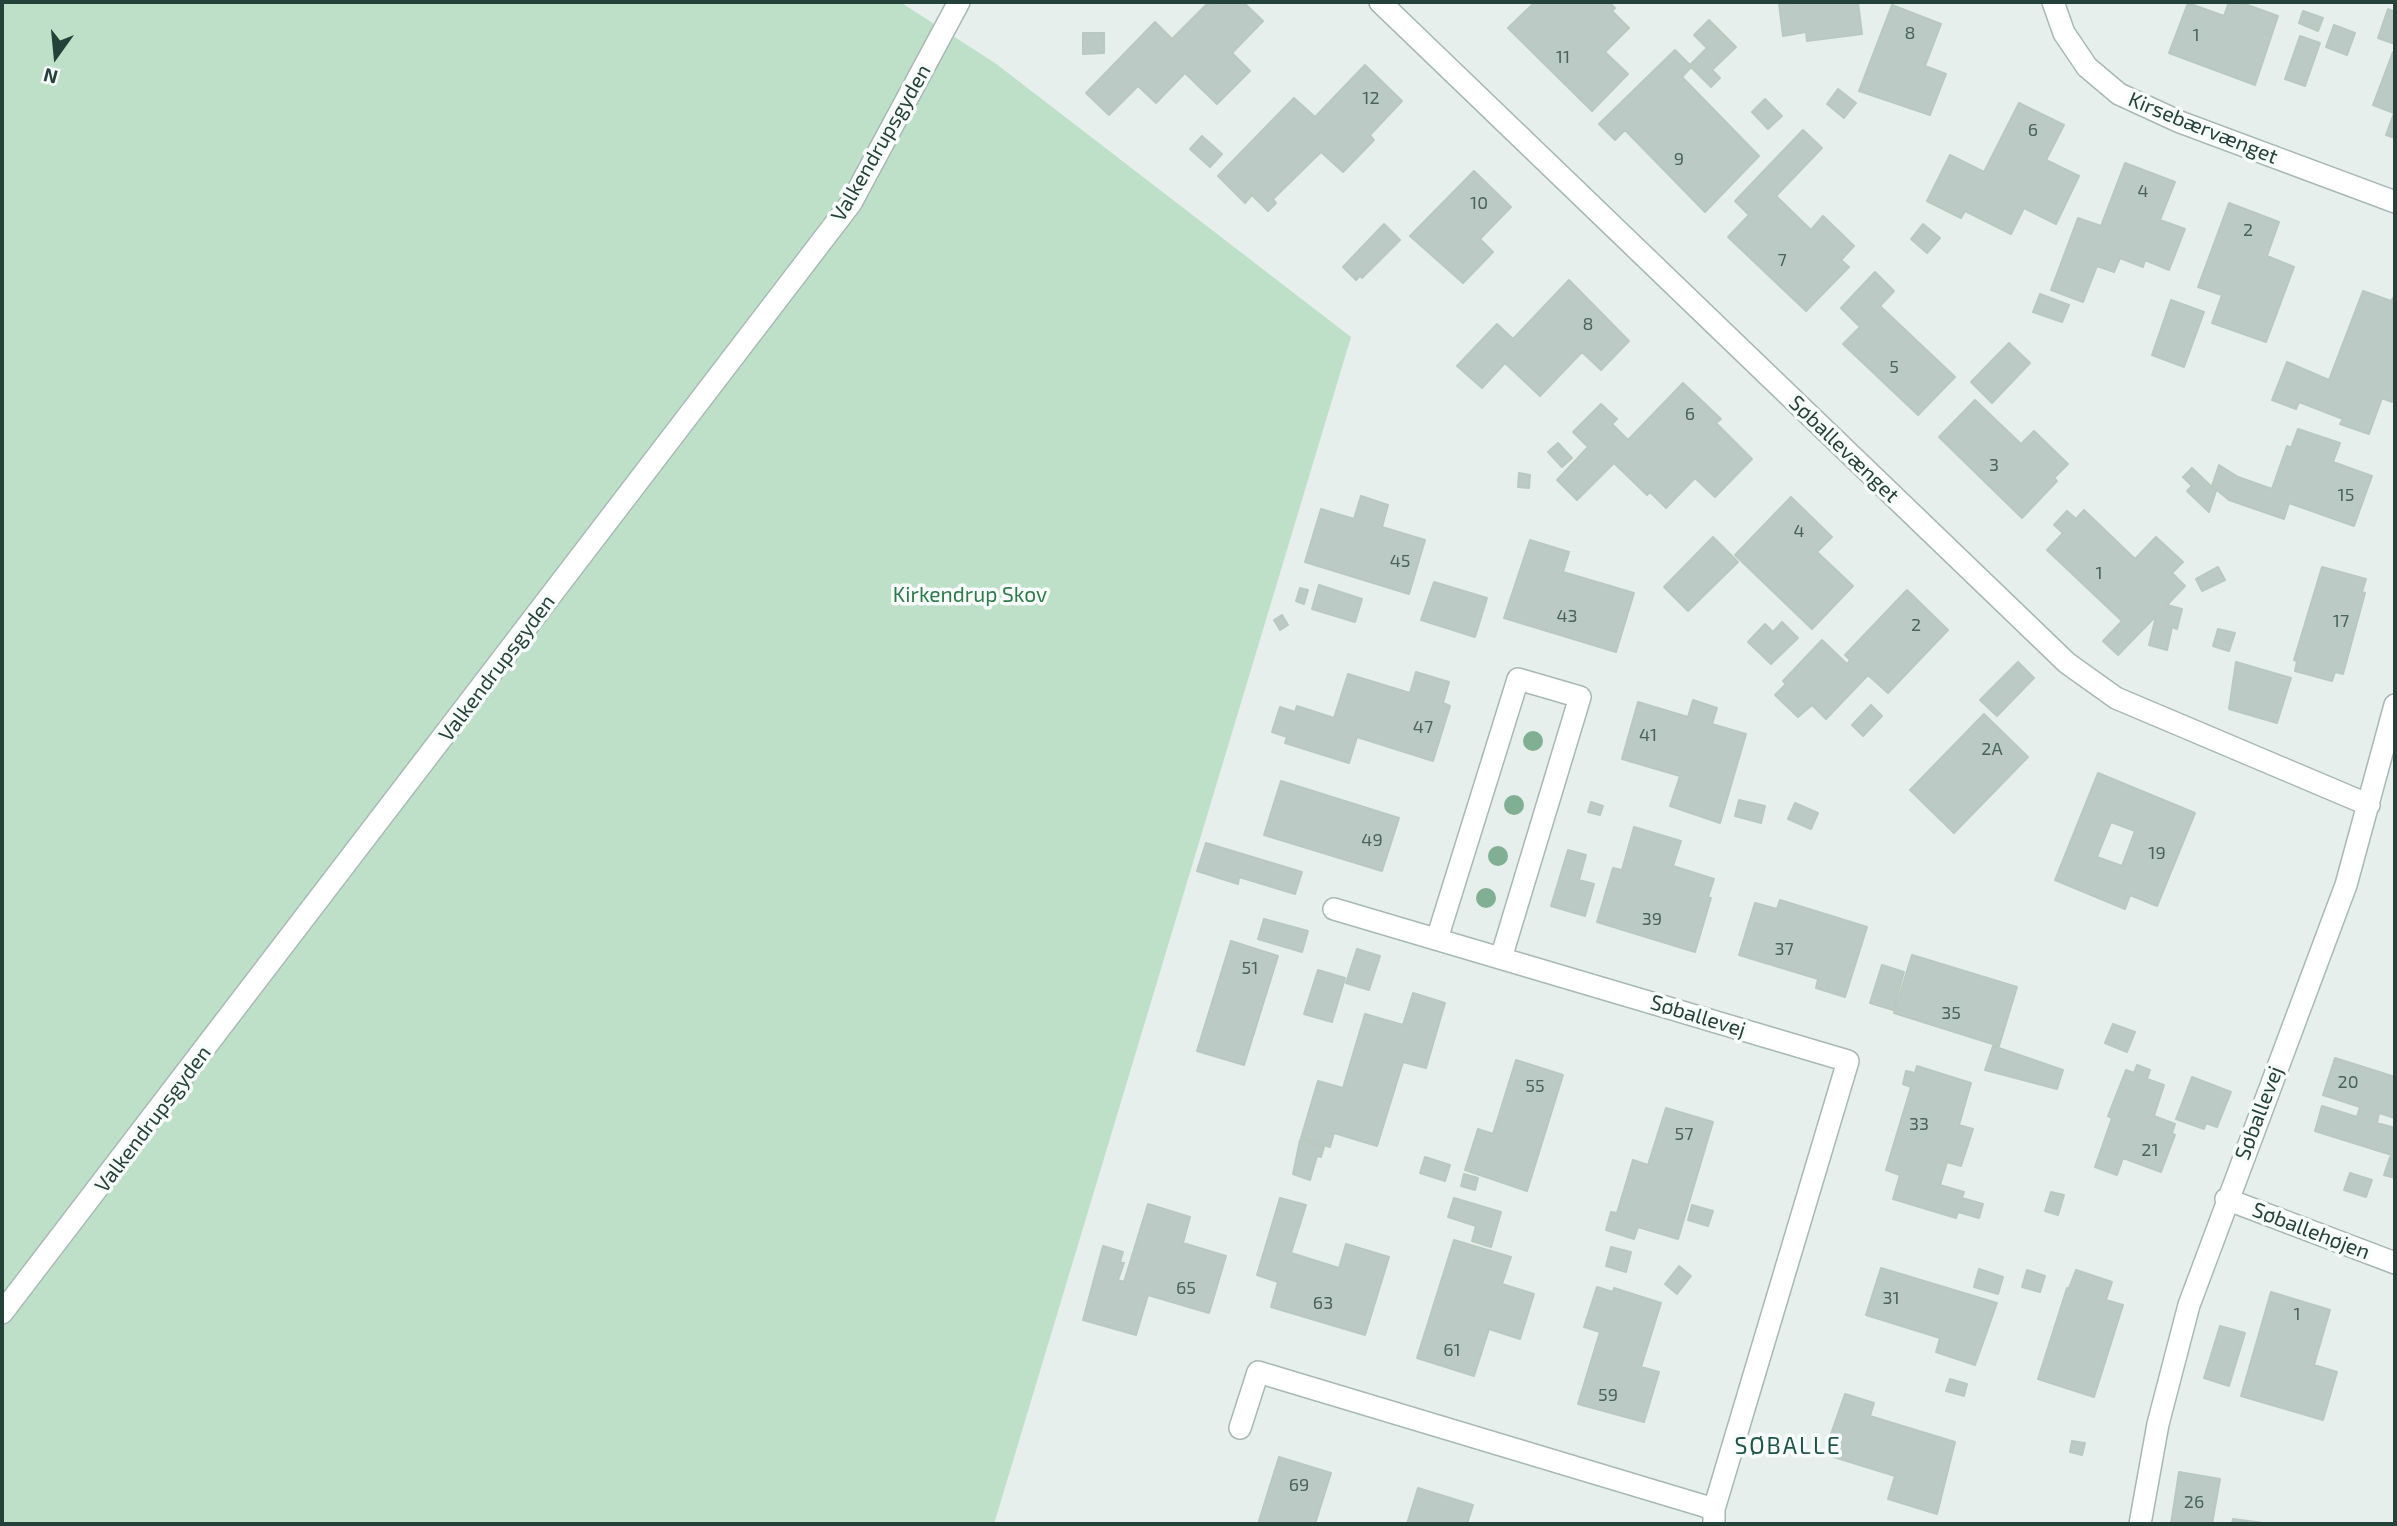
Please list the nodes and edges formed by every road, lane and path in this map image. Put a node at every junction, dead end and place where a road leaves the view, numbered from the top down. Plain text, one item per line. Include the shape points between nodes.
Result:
1 (1380, 2) edge
2 (2053, 2) edge
3 (959, 4) edge
4 (2395, 202) edge
5 (2395, 705) edge
6 (2369, 805) junction
7 (1334, 909) dead end
8 (1437, 939) junction
9 (1501, 958) junction
10 (2226, 1199) junction
11 (2395, 1263) edge
12 (2, 1313) edge
13 (1240, 1428) dead end
14 (1714, 1517) edge
15 (2140, 1524) edge

1 - 6 street, Søballevænget via 2067,663 2116,698
2 - 4 street, Kirsebærvænget via 2064,33 2087,67 2119,94 2180,122
3 - 12 street, Valkendrupsgyden via 851,203
5 - 6 street, Søballevej
6 - 10 street, Søballevej via 2346,885
7 - 8 street, Søballevej
8 - 9 street, Søballevej
8 - 9 street via 1518,679 1580,697
9 - 14 street, Søballevej via 1848,1061
10 - 11 street, Søballehøjen
10 - 15 street, Søballevej via 2158,1424
13 - 14 street, Søballevej via 1258,1372

